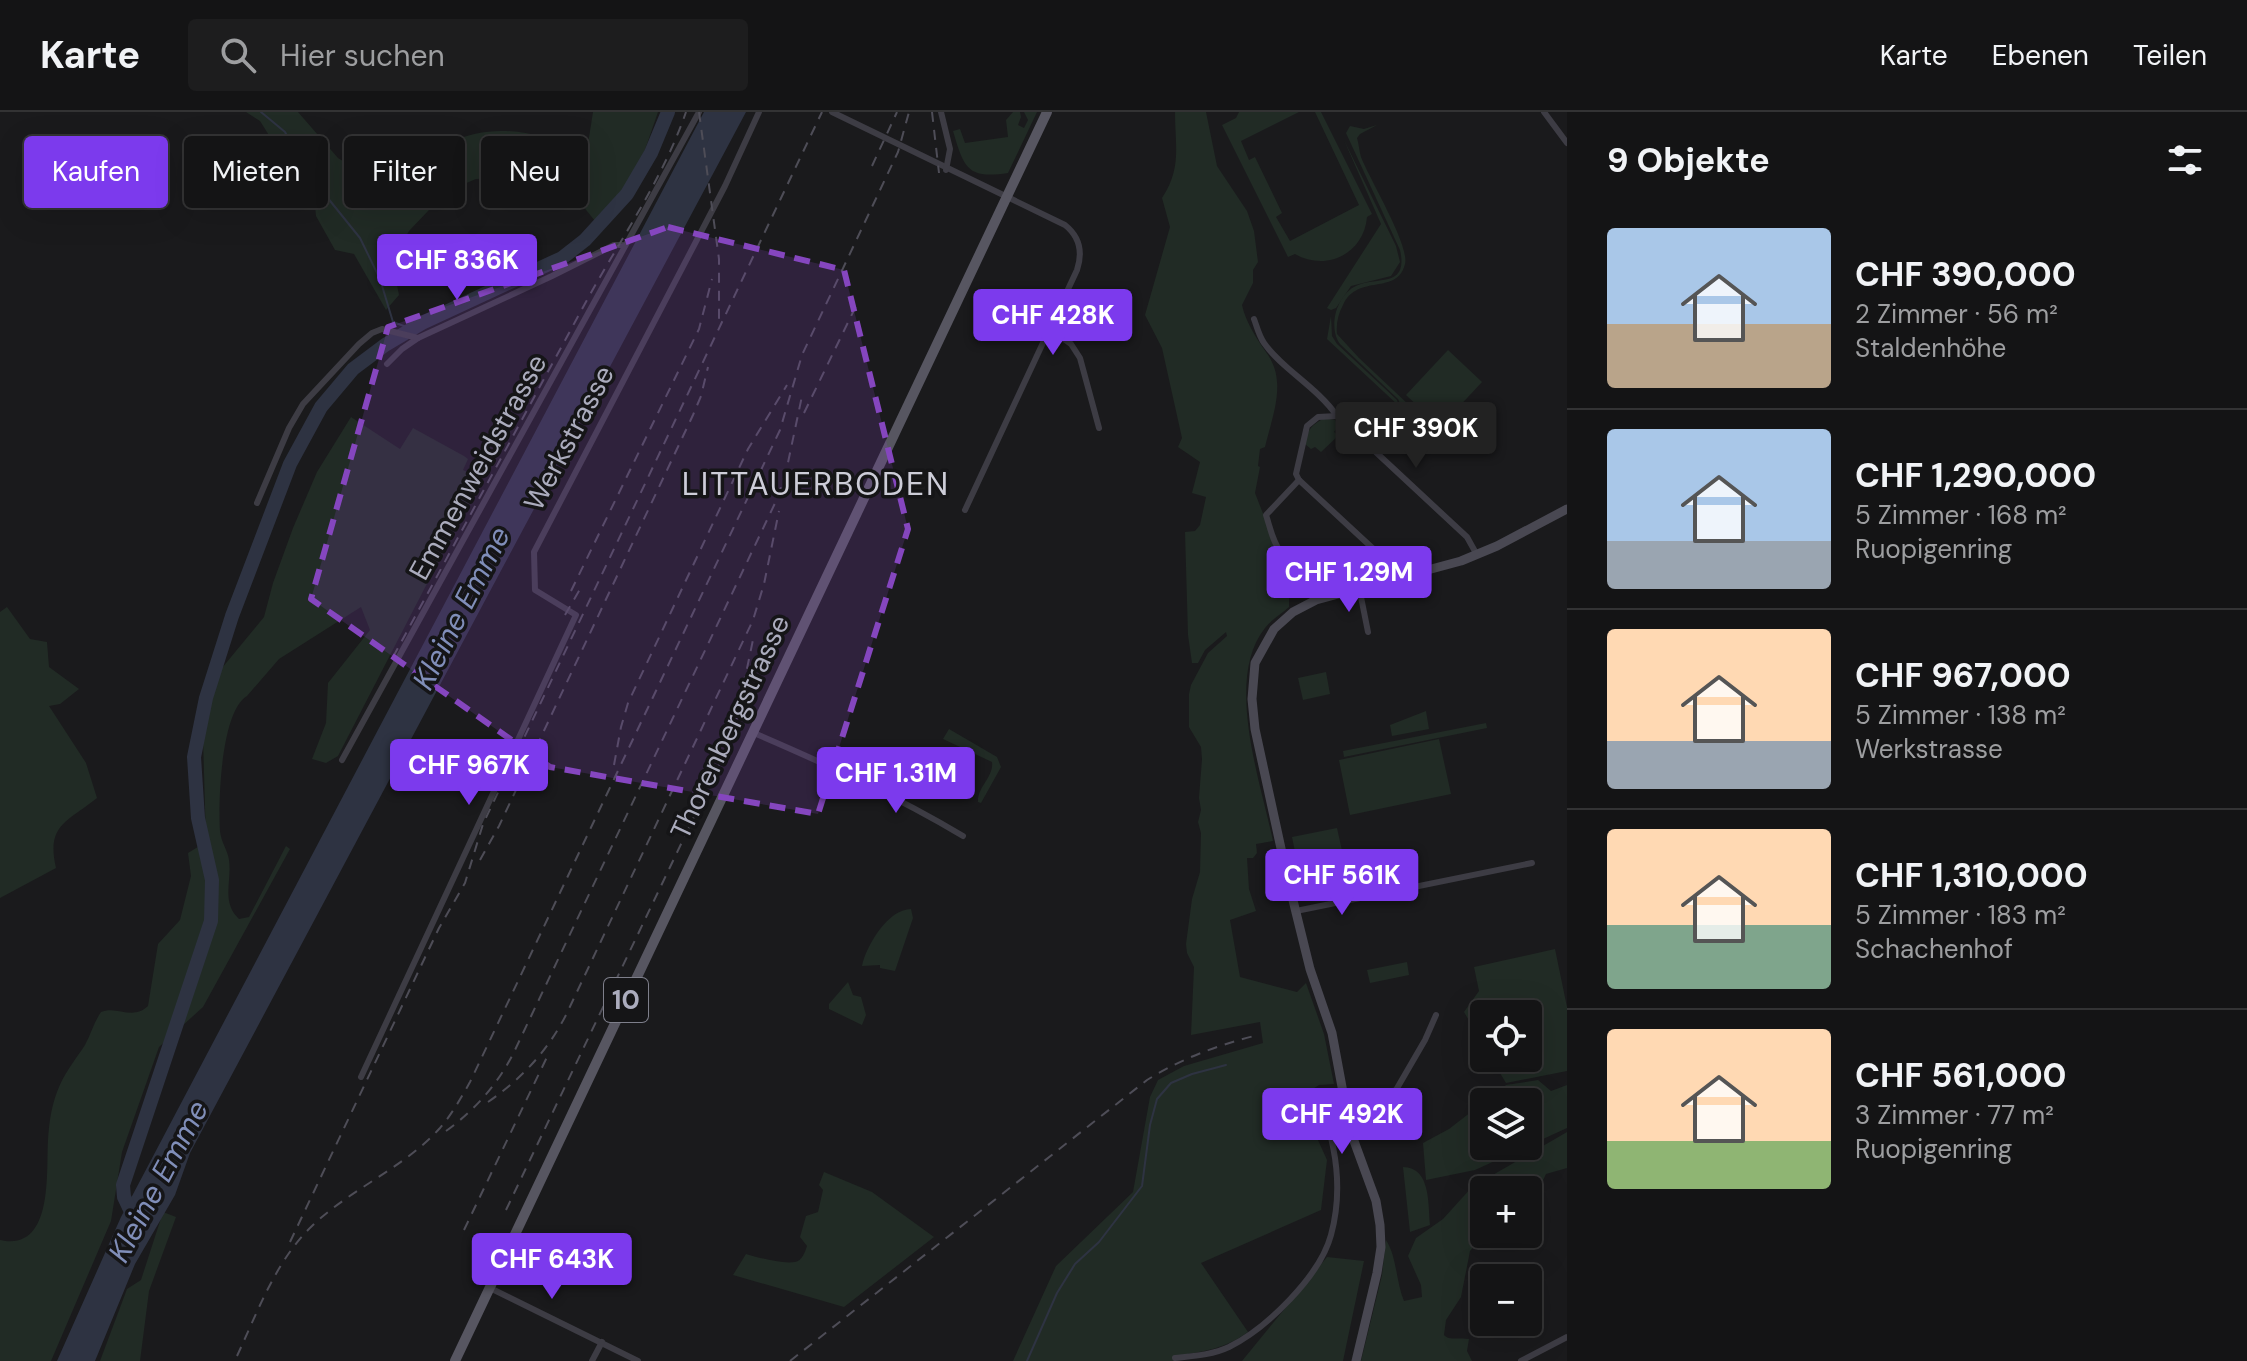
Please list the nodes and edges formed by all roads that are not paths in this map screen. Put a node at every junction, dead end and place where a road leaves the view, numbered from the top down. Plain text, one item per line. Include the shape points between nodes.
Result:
1 (699, 112) edge
2 (759, 112) edge
3 (832, 112) edge
4 (941, 112) edge
5 (1047, 112) edge
6 (1544, 112) edge
7 (1567, 143) edge
8 (946, 170) junction
9 (1007, 198) junction
10 (625, 245) junction
11 (1254, 319) dead end
12 (1050, 329) junction
13 (415, 337) junction
14 (387, 364) dead end
15 (1337, 416) junction
16 (1099, 428) dead end
17 (1299, 480) junction
18 (257, 503) dead end
19 (1567, 509) edge
20 (965, 510) dead end
21 (1477, 555) junction
22 (1398, 577) junction
23 (1359, 587) junction
24 (1331, 594) junction
25 (1368, 632) dead end
26 (754, 733) junction
27 (342, 760) dead end
28 (963, 836) dead end
29 (1532, 863) dead end
30 (1296, 911) junction
31 (1436, 1015) dead end
32 (361, 1077) dead end
33 (1342, 1093) junction
34 (490, 1288) junction
35 (1567, 1337) edge
36 (602, 1342) junction
37 (1175, 1358) dead end
38 (455, 1361) edge
39 (592, 1361) edge
40 (638, 1361) edge
41 (1356, 1361) edge
42 (1521, 1361) edge

1 - 10 street, Emmenweidstrasse
2 - 32 street, Werkstrasse via 534,552 535,590 576,615
3 - 8 street
4 - 8 street via 950,149
5 - 9 main road, Thorenbergstrasse / 10
6 - 7 street
8 - 9 street
9 - 12 street via 1065,225 1079,244 1079,263
9 - 26 main road, Thorenbergstrasse / 10
10 - 13 street via 614,245
10 - 27 street, Emmenweidstrasse
11 - 15 street via 1264,343
12 - 16 street via 1080,358
12 - 20 street
13 - 14 street
13 - 18 street via 382,329 372,333 303,404
15 - 17 street via 1318,417 1307,426 1296,469
15 - 21 street via 1467,537
17 - 22 street
17 - 24 street via 1266,515 1282,553 1315,574
19 - 21 street
21 - 22 street
22 - 23 street
23 - 24 street
23 - 25 street
24 - 30 street via 1293,612 1274,629 1252,679 1255,729
26 - 28 street via 877,789
26 - 34 main road, Thorenbergstrasse / 10
29 - 30 street
30 - 33 street via 1332,1033
31 - 33 street via 1396,1090
33 - 37 street via 1330,1094 1322,1104 1337,1171 1336,1212 1319,1261 1277,1312 1244,1338 1217,1351
33 - 41 street via 1380,1225 1377,1273
34 - 36 street
34 - 38 main road, Thorenbergstrasse / 10
35 - 42 street
36 - 39 street
36 - 40 street

